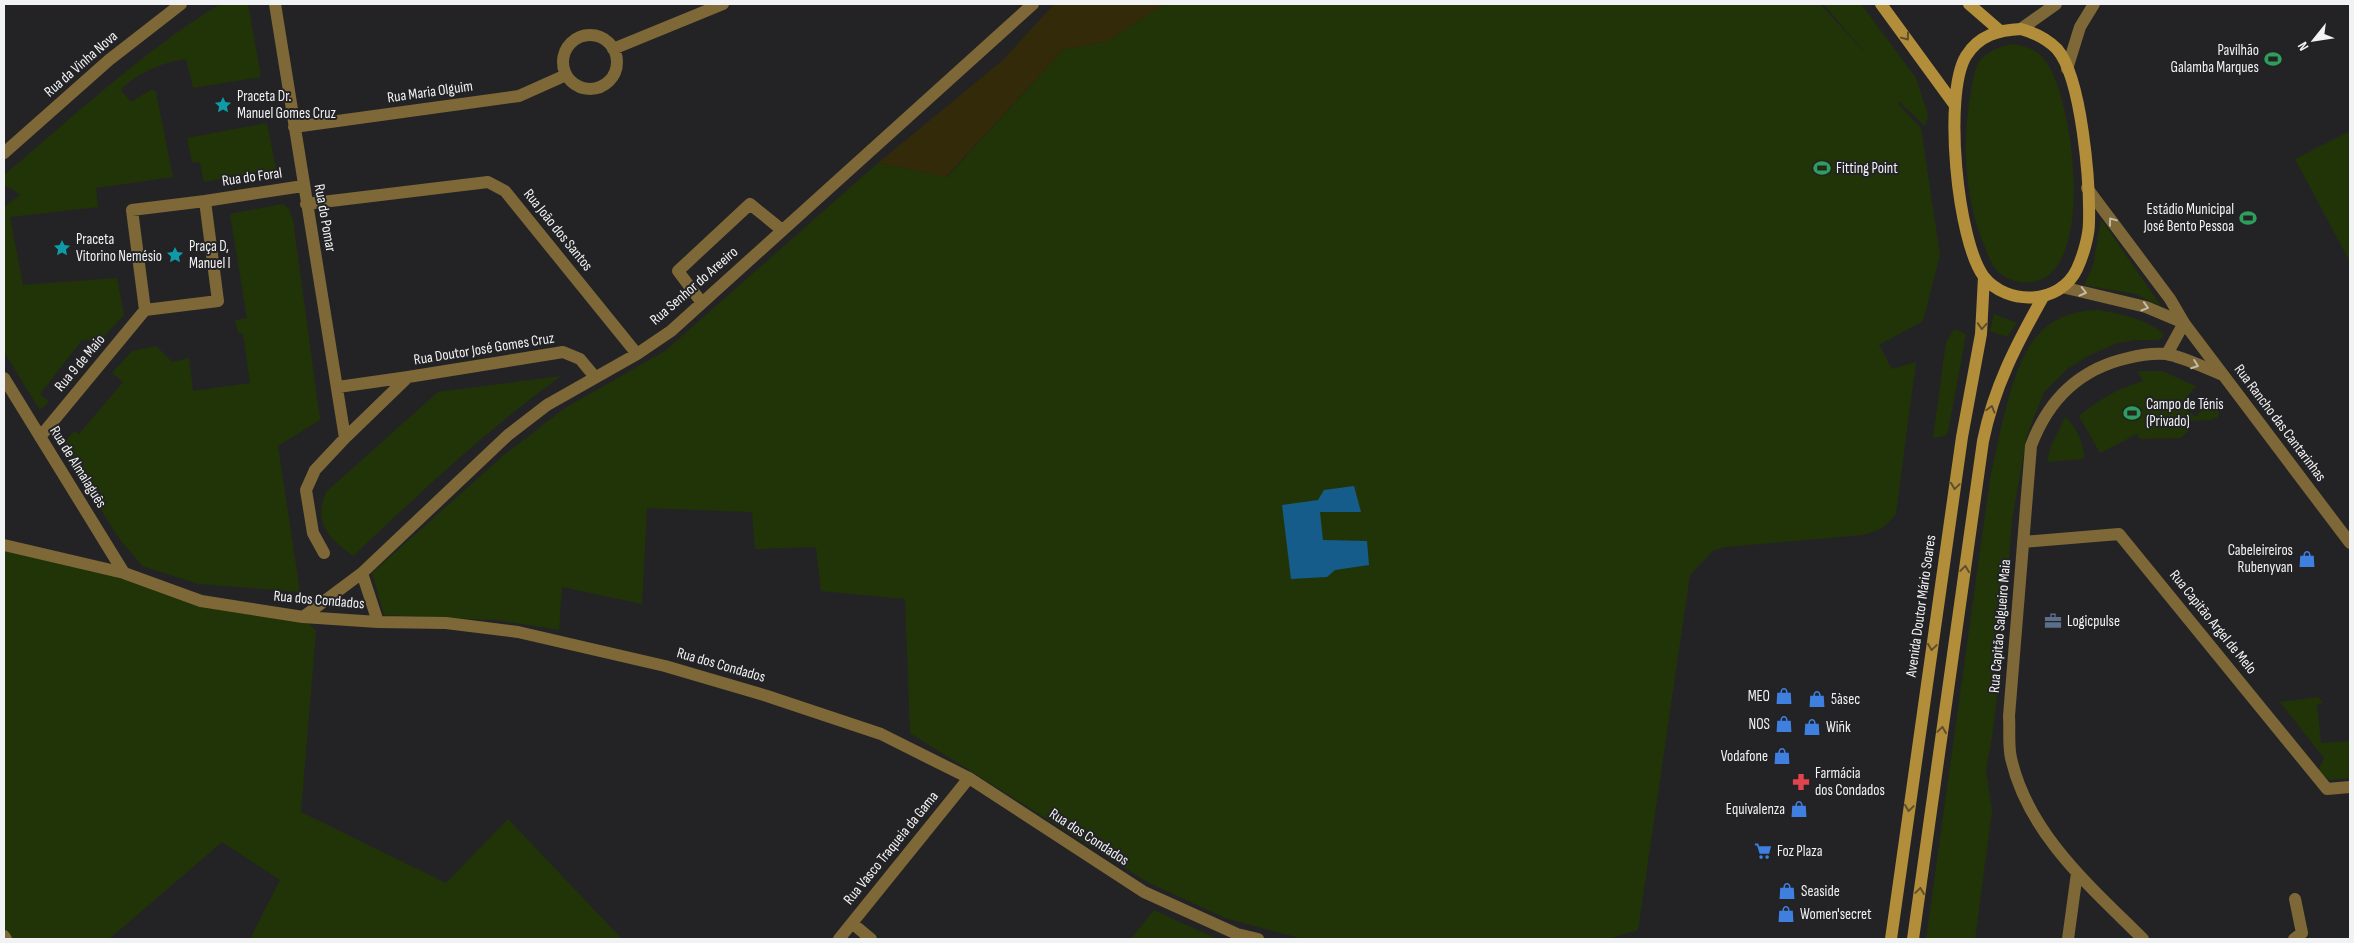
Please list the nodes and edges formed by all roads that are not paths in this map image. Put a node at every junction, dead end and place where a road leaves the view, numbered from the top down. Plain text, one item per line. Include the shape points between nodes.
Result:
1 (181, 4) edge
2 (275, 4) edge
3 (723, 4) edge
4 (1033, 4) edge
5 (1881, 4) edge
6 (1969, 4) edge
7 (2056, 4) edge
8 (2094, 4) edge
9 (2021, 29) junction
10 (1999, 30) junction
11 (613, 49) junction
12 (2067, 70) junction
13 (566, 75) junction
14 (1954, 104) junction
15 (294, 127) junction
16 (4, 153) edge
17 (303, 186) junction
18 (2087, 188) junction
19 (205, 200) junction
20 (306, 204) junction
21 (782, 230) junction
22 (1984, 277) junction
23 (2062, 287) junction
24 (2042, 297) junction
25 (702, 303) junction
26 (145, 310) junction
27 (2184, 323) junction
28 (637, 354) junction
29 (2167, 354) junction
30 (2223, 375) junction
31 (408, 377) junction
32 (595, 377) junction
33 (4, 378) edge
34 (338, 387) junction
35 (40, 437) junction
36 (345, 438) junction
37 (2023, 542) junction
38 (2350, 543) edge
39 (4, 545) edge
40 (324, 553) dead end
41 (124, 573) junction
42 (362, 573) junction
43 (303, 617) junction
44 (378, 622) junction
45 (969, 778) junction
46 (2350, 787) edge
47 (2077, 873) junction
48 (2295, 900) dead end
49 (852, 923) junction
50 (4, 936) edge
51 (6, 939) edge
52 (839, 939) edge
53 (871, 939) edge
54 (1258, 939) edge
55 (1891, 939) edge
56 (1913, 939) edge
57 (2068, 939) edge
58 (2143, 939) edge
59 (2294, 939) edge

1 - 16 street, Rua da Vinha Nova via 110,60
2 - 15 street, Rua do Pomar
3 - 11 street
4 - 21 street, Rua Senhor do Areeiro
5 -> 14 main road
6 - 10 main road
7 - 9 street
8 - 12 street via 2080,27
9 - 10 main road
9 - 12 main road via 2047,40 2058,50
10 - 14 main road via 1980,40 1966,56
11 - 13 street via 615,70 602,86 582,88
11 - 13 street via 597,36 577,38 568,45 564,54
12 - 18 main road via 2077,96
13 - 15 street, Rua Maria Olguim via 519,96
14 - 22 main road via 1956,170 1966,228
15 - 17 street, Rua do Pomar
17 - 19 street, Rua do Foral
17 - 20 street, Rua do Pomar
18 - 23 main road via 2089,223 2083,250 2076,271
27 -> 18 street, Rua Rancho das Cantarinhas via 2170,299
19 - 26 street, Rua do Foral via 132,210
19 - 26 street via 218,301
20 - 28 street, Rua João dos Santos via 488,182 506,191
20 - 34 street, Rua do Pomar
21 - 25 street, Rua Senhor do Areeiro
21 - 25 street via 750,204 710,239 678,271
22 - 24 main road via 2000,291 2021,298
22 -> 55 main road, Avenida Doutor Mário Soares via 1981,334 1962,437
23 - 24 main road
23 -> 27 street via 2146,307
56 -> 24 main road via 1983,441 2000,379 2014,346
25 - 28 street, Rua Senhor do Areeiro via 671,331
26 - 35 street, Rua 9 de Maio
27 - 29 street
27 - 30 street, Rua Rancho das Cantarinhas
28 - 32 street, Rua Senhor do Areeiro
29 -> 30 street, Rua Capitão Salgueiro Maia
29 - 37 street, Rua Capitão Salgueiro Maia via 2146,354 2094,369 2072,384 2057,400 2039,425 2031,446
30 - 38 street, Rua Rancho das Cantarinhas
31 - 32 street, Rua Doutor José Gomes Cruz via 563,352 580,359
31 - 34 street
31 - 36 street, Rua Doutor José Gomes Cruz
32 - 42 street, Rua Senhor do Areeiro via 547,405 508,435
33 - 35 street, Rua de Almalaguês
34 - 36 street, Rua do Pomar
35 - 41 street, Rua de Almalaguês
36 - 40 street, Rua Doutor José Gomes Cruz via 315,470 306,490 312,533
37 - 46 street, Rua Capitão Argel de Melo via 2119,534 2327,789
37 - 47 street, Rua Capitão Salgueiro Maia via 2009,716 2011,757 2023,793 2044,832
39 - 41 street, Rua dos Condados
41 - 43 street, Rua dos Condados via 201,601
42 - 43 street, Rua Senhor do Areeiro
42 - 44 street
43 - 44 street, Rua dos Condados
44 - 45 street, Rua dos Condados via 446,623 518,632 665,666 881,734
45 - 49 street, Rua Vasco Traqueia da Gama
45 - 54 street, Rua dos Condados via 1144,892 1237,934
47 - 57 street
47 - 58 street, Rua Capitão Salgueiro Maia
48 - 59 street via 2302,933
49 - 52 street, Rua Vasco Traqueia da Gama
49 - 53 street
50 - 51 street

